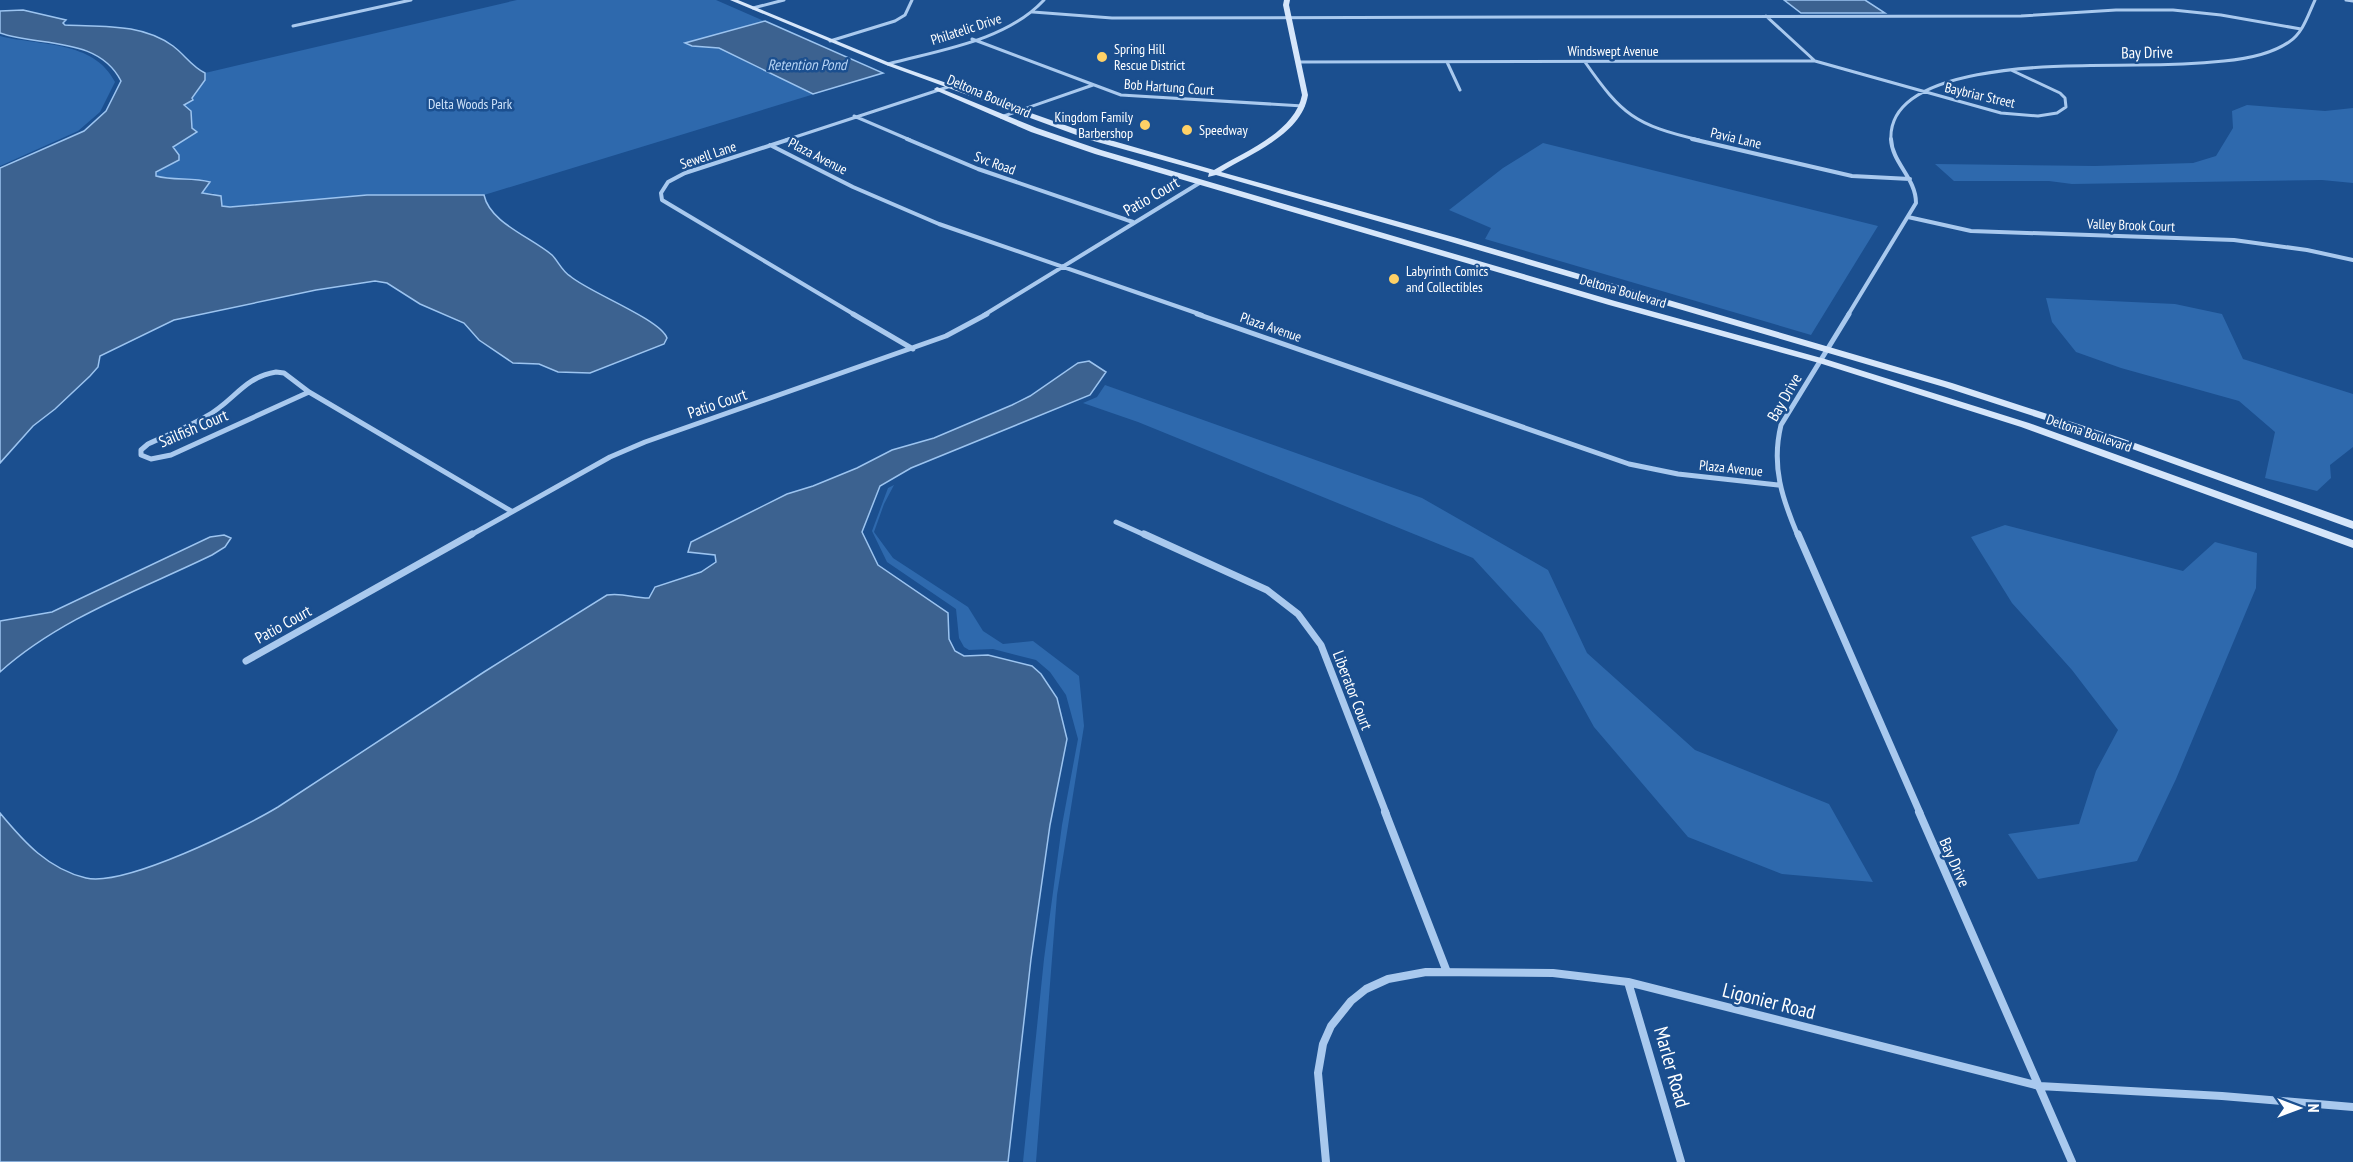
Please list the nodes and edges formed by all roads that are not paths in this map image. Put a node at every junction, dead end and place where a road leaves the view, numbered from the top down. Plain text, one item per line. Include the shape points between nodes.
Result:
1 (411, 0) edge
2 (733, 0) edge
3 (784, 0) edge
4 (912, 0) edge
5 (1044, 0) edge
6 (1287, 0) edge
7 (2315, 0) edge
8 (2346, 0) edge
9 (2353, 1) edge
10 (753, 8) junction
11 (1033, 12) junction
12 (1766, 16) junction
13 (1288, 17) junction
14 (293, 26) dead end
15 (2301, 29) junction
16 (972, 39) junction
17 (830, 40) junction
18 (1815, 61) junction
19 (1298, 62) junction
20 (1447, 62) junction
21 (1586, 62) junction
22 (888, 64) junction
23 (2011, 70) junction
24 (1093, 85) junction
25 (951, 86) junction
26 (939, 90) junction
27 (1460, 90) dead end
28 (1924, 92) junction
29 (1303, 106) junction
30 (1018, 110) junction
31 (854, 116) junction
32 (1001, 117) junction
33 (770, 145) junction
34 (1214, 173) junction
35 (1910, 179) junction
36 (1201, 182) junction
37 (1908, 217) junction
38 (1133, 222) junction
39 (1460, 241) junction
40 (1445, 254) junction
41 (2353, 260) edge
42 (1062, 268) junction
43 (1828, 348) junction
44 (913, 349) junction
45 (1822, 361) junction
46 (309, 392) junction
47 (1778, 485) junction
48 (510, 511) junction
49 (1116, 522) dead end
50 (2353, 525) edge
51 (2353, 544) edge
52 (246, 661) dead end
53 (1448, 972) junction
54 (1628, 982) junction
55 (2039, 1086) junction
56 (2353, 1107) edge
57 (1326, 1162) edge
58 (1681, 1162) edge
59 (2072, 1162) edge

1 - 14 street
2 - 10 main road, Deltona Boulevard
3 - 10 street
4 - 17 street via 905,15 896,21
5 - 11 street, Philatelic Drive
6 - 13 main road
7 - 15 street, Bay Drive
8 - 9 street
10 - 17 main road, Deltona Boulevard
11 - 13 street via 1112,18
11 - 16 street, Philatelic Drive via 1010,26
12 - 13 street
12 - 15 street via 2021,16 2171,9
12 - 18 street
13 - 19 main road
15 - 23 street, Bay Drive via 2280,47 2224,61
16 - 22 street, Philatelic Drive
16 - 24 street, Bob Hartung Court
17 - 22 main road, Deltona Boulevard
18 - 21 street, Windswept Avenue
18 - 28 street, Windswept Avenue
19 - 20 street, Windswept Avenue
19 - 29 main road via 1305,95
20 - 21 street, Windswept Avenue
20 - 27 street
21 - 35 street, Pavia Lane via 1617,107 1634,120 1660,131 1852,176
22 - 25 main road, Deltona Boulevard
22 - 26 main road, Deltona Boulevard
23 - 28 street, Bay Drive via 1966,77
23 - 28 street, Baybriar Street via 2060,93 2066,107 2049,115 2015,115
24 - 29 street, Bob Hartung Court via 1121,95
24 - 30 street
25 - 26 street, Sewell Lane
25 - 30 main road, Deltona Boulevard
26 - 31 street, Sewell Lane
26 - 32 main road, Deltona Boulevard
28 - 35 street, Bay Drive via 1900,109 1891,128 1892,150
29 - 34 main road via 1282,132
30 - 32 street
30 - 34 main road, Deltona Boulevard via 1093,138
31 - 33 street, Sewell Lane
31 - 38 street, Svc Road via 978,169
32 - 36 main road, Deltona Boulevard via 1098,152
33 - 42 street, Plaza Avenue via 891,204
33 - 44 street, Sewell Lane via 676,177 663,188 662,200
34 - 36 main road
34 - 39 main road, Deltona Boulevard
35 - 37 street, Bay Drive via 1918,195
36 - 38 street, Patio Court
36 - 40 main road, Deltona Boulevard
37 - 41 street, Valley Brook Court via 1983,232 2234,240
37 - 43 street, Bay Drive
38 - 42 street, Patio Court
39 - 40 main road
39 - 43 main road, Deltona Boulevard
40 - 45 main road, Deltona Boulevard
42 - 44 street, Patio Court via 972,323
42 - 47 street, Plaza Avenue via 1629,464 1678,474
43 - 45 street, Bay Drive
43 - 50 main road, Deltona Boulevard via 2043,415
44 - 48 street, Patio Court via 645,442
45 - 47 street, Bay Drive via 1781,425 1774,464
45 - 51 main road, Deltona Boulevard via 2025,425
46 - 46 street, Sailfish Court via 284,373 262,374 251,379 218,411 148,444 141,455 151,459 171,455
46 - 48 street, Sailfish Court
47 - 55 street, Bay Drive
48 - 52 street, Patio Court
49 - 53 street, Liberator Court via 1268,590 1304,618 1321,645
53 - 54 street, Ligonier Road via 1551,972
53 - 57 street, Ligonier Road via 1400,975 1374,984 1352,999 1335,1019 1323,1044 1318,1072
54 - 55 street, Ligonier Road
54 - 58 street, Marler Road
55 - 56 street, Ligonier Road
55 - 59 street, Bay Drive

